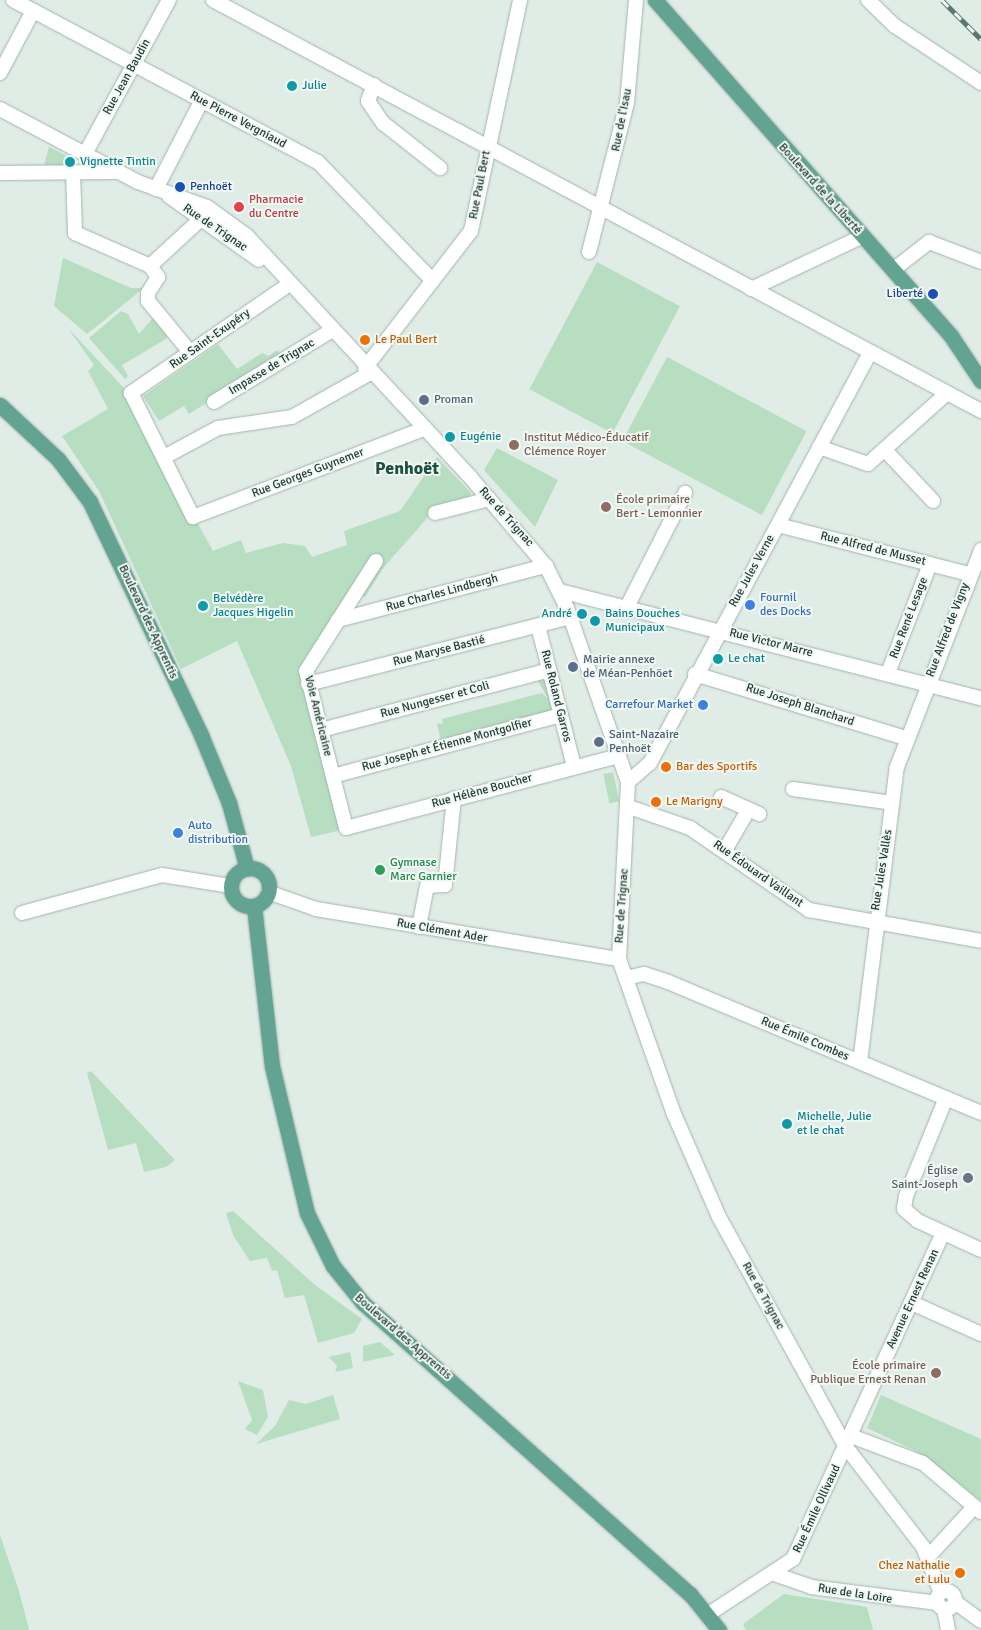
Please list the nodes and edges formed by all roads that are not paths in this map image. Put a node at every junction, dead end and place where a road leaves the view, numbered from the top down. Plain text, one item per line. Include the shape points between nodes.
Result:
1 (13, 0) edge
2 (169, 0) edge
3 (213, 0) edge
4 (520, 0) edge
5 (636, 0) edge
6 (655, 0) edge
7 (868, 0) edge
8 (33, 11) junction
9 (134, 64) junction
10 (0, 73) edge
11 (981, 83) edge
12 (374, 86) junction
13 (201, 102) junction
14 (0, 109) edge
15 (487, 146) junction
16 (85, 154) junction
17 (440, 168) dead end
18 (0, 172) edge
19 (73, 172) junction
20 (118, 172) junction
21 (160, 190) junction
22 (602, 209) junction
23 (201, 220) junction
24 (863, 236) junction
25 (589, 252) dead end
26 (981, 262) edge
27 (150, 266) junction
28 (893, 270) junction
29 (433, 280) junction
30 (288, 285) junction
31 (751, 289) junction
32 (331, 331) junction
33 (190, 352) junction
34 (870, 353) junction
35 (368, 370) junction
36 (981, 381) edge
37 (946, 394) junction
38 (214, 402) dead end
39 (978, 404) edge
40 (0, 405) edge
41 (424, 429) junction
42 (819, 447) junction
43 (885, 450) junction
44 (166, 456) junction
45 (685, 493) dead end
46 (488, 499) junction
47 (933, 501) dead end
48 (435, 513) dead end
49 (778, 525) junction
50 (981, 550) edge
51 (376, 562) dead end
52 (930, 564) junction
53 (546, 566) junction
54 (969, 574) junction
55 (560, 591) junction
56 (628, 605) junction
57 (571, 617) junction
58 (338, 620) junction
59 (538, 626) junction
60 (718, 630) junction
61 (549, 670) junction
62 (888, 673) junction
63 (695, 674) junction
64 (308, 684) junction
65 (928, 684) junction
66 (981, 698) edge
67 (561, 715) junction
68 (321, 730) junction
69 (905, 738) junction
70 (619, 756) junction
71 (574, 766) junction
72 (333, 776) junction
73 (628, 782) junction
74 (793, 789) dead end
75 (454, 798) junction
76 (721, 798) dead end
77 (892, 803) junction
78 (629, 807) junction
79 (346, 828) joint
80 (725, 850) junction
81 (247, 869) junction
82 (231, 886) junction
83 (268, 892) junction
84 (254, 906) junction
85 (22, 913) dead end
86 (874, 923) junction
87 (419, 927) junction
88 (981, 941) edge
89 (619, 959) junction
90 (626, 978) junction
91 (860, 1062) junction
92 (946, 1098) junction
93 (981, 1113) edge
94 (943, 1233) junction
95 (981, 1250) edge
96 (912, 1303) junction
97 (981, 1334) edge
98 (848, 1441) junction
99 (978, 1509) edge
100 (928, 1556) junction
101 (774, 1574) junction
102 (945, 1602) junction
103 (707, 1615) junction
104 (981, 1621) edge
105 (719, 1630) edge
106 (948, 1630) edge

1 - 8 street, Rue Pierre Vergniaud
2 - 9 street, Rue Jean Baudin
3 - 12 street
4 - 15 street, Rue Paul Bert
5 - 22 street, Rue de l'Isau via 627,103
6 - 24 main road, Boulevard de la Liberté
7 - 11 street via 895,26
8 - 9 street, Rue Pierre Vergniaud
8 - 10 street
9 - 13 street, Rue Pierre Vergniaud
9 - 16 street, Rue Jean Baudin
12 - 15 street
12 - 17 street via 368,101 383,122
13 - 21 street
13 - 29 street, Rue Pierre Vergniaud via 318,162
14 - 16 street, Rue de Trignac
15 - 22 street
15 - 29 street, Rue Paul Bert via 470,231
16 - 20 street, Rue de Trignac
18 - 19 street
19 - 20 street
19 - 27 street via 74,233
20 - 21 street, Rue de Trignac
21 - 23 street, Rue de Trignac
21 - 30 street, Rue de Trignac via 207,207 231,224
22 - 25 street
22 - 31 street
23 - 27 street
23 - 30 street, Rue de Trignac via 242,246
24 - 28 main road, Boulevard de la Liberté
24 - 31 street
26 - 28 street via 929,242
27 - 33 street via 158,277 148,293 148,301
28 - 36 main road, Boulevard de la Liberté via 951,336
29 - 35 street, Rue Paul Bert
30 - 32 street, Rue de Trignac
30 - 33 street, Rue Saint-Exupéry
31 - 34 street
32 - 35 street, Rue de Trignac
32 - 38 street, Impasse de Trignac
33 - 44 street, Rue Saint-Exupéry via 131,393
34 - 37 street
34 - 42 street, Rue Jules Verne
35 - 41 street, Rue de Trignac
35 - 44 street via 292,416 218,428
37 - 39 street
37 - 43 street
40 - 81 main road, Boulevard des Apprentis via 64,465 90,502 201,735 229,803
41 - 44 street, Rue Georges Guynemer via 193,517
41 - 46 street, Rue de Trignac
42 - 43 street via 868,464
42 - 49 street, Rue Jules Verne
43 - 47 street
45 - 56 street
46 - 48 street
46 - 53 street, Rue de Trignac
49 - 52 street, Rue Alfred de Musset
49 - 60 street, Rue Jules Verne
50 - 54 street, Rue Alfred de Vigny
51 - 58 street, Voie Américaine
52 - 54 street, Rue Alfred de Musset
52 - 62 street, Rue René Lesage
53 - 55 street, Rue de Trignac
53 - 58 street, Rue Charles Lindbergh
54 - 65 street, Rue Alfred de Vigny
55 - 56 street, Rue Victor Marre
55 - 57 street, Rue de Trignac
56 - 60 street, Rue Victor Marre
57 - 59 street, Rue Maryse Bastié
57 - 70 street, Rue de Trignac
58 - 64 street, Voie Américaine via 306,671
59 - 61 street, Rue Roland Garros
59 - 64 street, Rue Maryse Bastié
60 - 62 street, Rue Victor Marre
60 - 63 street, Rue Jules Verne
61 - 67 street, Rue Roland Garros
61 - 68 street, Rue Nungesser et Coli
62 - 65 street, Rue Victor Marre
63 - 69 street, Rue Joseph Blanchard
63 - 73 street, Rue Jules Verne via 650,763
64 - 68 street, Voie Américaine
65 - 66 street, Rue Victor Marre
65 - 69 street, Rue Jules Vallès
67 - 71 street, Rue Roland Garros
67 - 72 street, Rue Joseph et Étienne Montgolfier
68 - 72 street, Voie Américaine
69 - 77 street, Rue Jules Vallès
70 - 71 street, Rue Hélène Boucher
70 - 73 street, Rue de Trignac
71 - 75 street, Rue Hélène Boucher
72 - 79 street, Voie Américaine
73 - 78 street, Rue de Trignac
74 - 77 street
75 - 79 street, Rue Hélène Boucher
75 - 87 street via 444,884 427,886
76 - 80 street via 753,813
77 - 86 street, Rue Jules Vallès
78 - 80 street, Rue Édouard Vaillant via 690,828
78 - 89 street, Rue de Trignac
80 - 86 street, Rue Édouard Vaillant via 809,910
81 - 82 main road via 236,875
81 - 83 main road via 264,875
82 - 84 main road via 238,902
82 - 85 street via 162,876
83 - 84 main road
83 - 87 street, Rue Clément Ader via 316,909
84 - 103 main road, Boulevard des Apprentis via 272,1066 307,1213 333,1266 363,1303 690,1594
86 - 88 street, Rue Édouard Vaillant
86 - 91 street, Rue Jules Vallès
87 - 89 street, Rue Clément Ader
89 - 90 street, Rue de Trignac
90 - 91 street, Rue Émile Combes via 650,976
90 - 98 street, Rue de Trignac via 674,1114 719,1217
91 - 92 street, Rue Émile Combes
92 - 93 street, Rue Émile Combes
92 - 94 street via 906,1196 904,1209
94 - 95 street
94 - 96 street, Avenue Ernest Renan
96 - 97 street
96 - 98 street, Avenue Ernest Renan
98 - 99 street via 923,1463
98 - 100 street, Rue de Trignac
98 - 101 street, Rue Émile Ollivaud via 793,1559
99 - 100 street
100 - 102 street, Rue de Trignac
101 - 102 street, Rue de la Loire via 811,1587
101 - 103 street, Rue Émile Ollivaud
102 - 104 street
102 - 106 street, Rue de Trignac
103 - 105 main road, Boulevard des Apprentis

